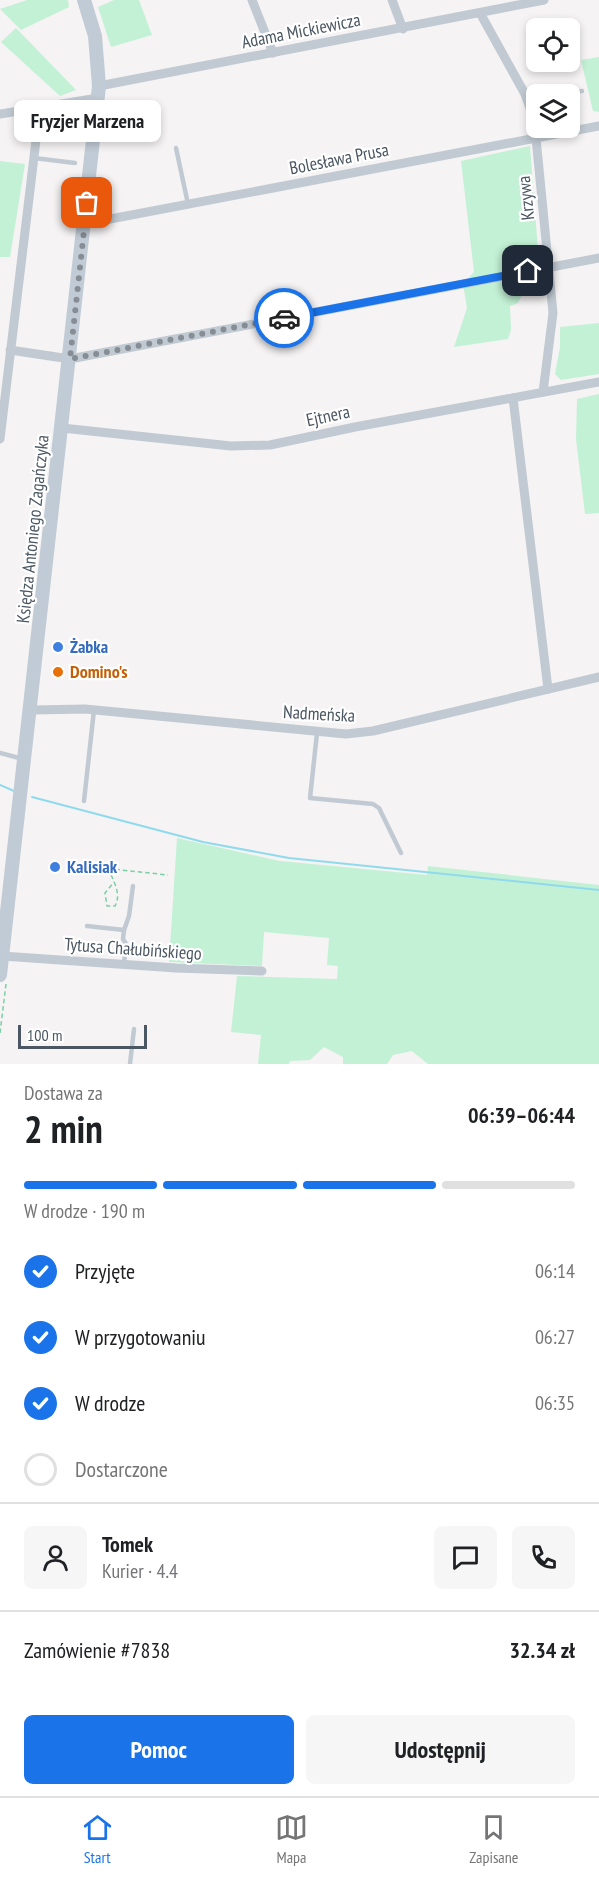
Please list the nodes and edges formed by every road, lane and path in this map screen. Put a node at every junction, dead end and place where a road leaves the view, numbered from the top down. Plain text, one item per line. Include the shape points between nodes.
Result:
1 (84, 0) edge
2 (252, 0) edge
3 (392, 0) edge
4 (538, 1) edge
5 (500, 4) edge
6 (480, 12) junction
7 (403, 29) junction
8 (273, 53) junction
9 (526, 91) edge
10 (99, 92) junction
11 (40, 106) junction
12 (0, 114) edge
13 (599, 126) edge
14 (580, 130) edge
15 (536, 138) joint
16 (176, 148) dead end
17 (34, 158) junction
18 (75, 163) dead end
19 (188, 204) junction
20 (84, 224) junction
21 (599, 258) edge
22 (550, 267) junction
23 (10, 350) junction
24 (70, 359) junction
25 (599, 382) edge
26 (543, 392) junction
27 (513, 398) junction
28 (62, 428) junction
29 (0, 438) edge
30 (599, 677) edge
31 (548, 689) junction
32 (32, 710) junction
33 (94, 710) junction
34 (317, 733) junction
35 (0, 753) edge
36 (26, 760) junction
37 (84, 801) dead end
38 (402, 853) dead end
39 (93, 867) dead end
40 (108, 868) junction
41 (168, 875) dead end
42 (114, 882) junction
43 (133, 886) dead end
44 (87, 926) dead end
45 (124, 930) junction
46 (2, 956) junction
47 (124, 965) junction
48 (262, 971) dead end
49 (4, 975) edge
50 (134, 1029) dead end
51 (0, 1033) edge
52 (130, 1064) edge

1 - 10 street, Księdza Antoniego Zagańczyka via 95,36
2 - 8 street
3 - 7 street
4 - 5 street, Adama Mickiewicza
5 - 6 street, Adama Mickiewicza
6 - 7 street, Adama Mickiewicza
6 - 9 street, Krzywa
7 - 8 street, Adama Mickiewicza
8 - 10 street, Adama Mickiewicza
10 - 11 street, Adama Mickiewicza
10 - 20 street, Księdza Antoniego Zagańczyka
11 - 12 street, Adama Mickiewicza
11 - 17 street
13 - 14 street, Bolesława Prusa
15 - 19 street, Bolesława Prusa
15 - 22 street, Krzywa
16 - 19 lane
17 - 18 lane
17 - 23 street
19 - 20 street, Bolesława Prusa
20 - 24 street, Księdza Antoniego Zagańczyka
21 - 22 street
22 - 24 street
22 - 26 street, Krzywa via 553,313
23 - 24 street
23 - 29 street
24 - 28 street, Księdza Antoniego Zagańczyka
25 - 26 street, Ejtnera
26 - 27 street, Ejtnera
27 - 28 street, Ejtnera via 270,446
27 - 31 street
28 - 32 street, Księdza Antoniego Zagańczyka
30 - 31 street, Nadmeńska
31 - 34 street, Nadmeńska via 373,731
32 - 33 street, Nadmeńska
32 - 36 street, Księdza Antoniego Zagańczyka
33 - 34 street, Nadmeńska
33 - 37 lane
34 - 38 lane via 310,798 373,804 379,808
35 - 36 lane
36 - 46 street, Księdza Antoniego Zagańczyka
39 - 40 path
40 - 41 path
40 - 42 path
42 - 42 path via 118,901 110,906 105,904 104,897
43 - 45 lane
44 - 45 lane
45 - 47 lane
46 - 47 street, Tytusa Chałubińskiego
46 - 49 street, Księdza Antoniego Zagańczyka
47 - 48 street, Tytusa Chałubińskiego
49 - 51 path
50 - 52 lane

